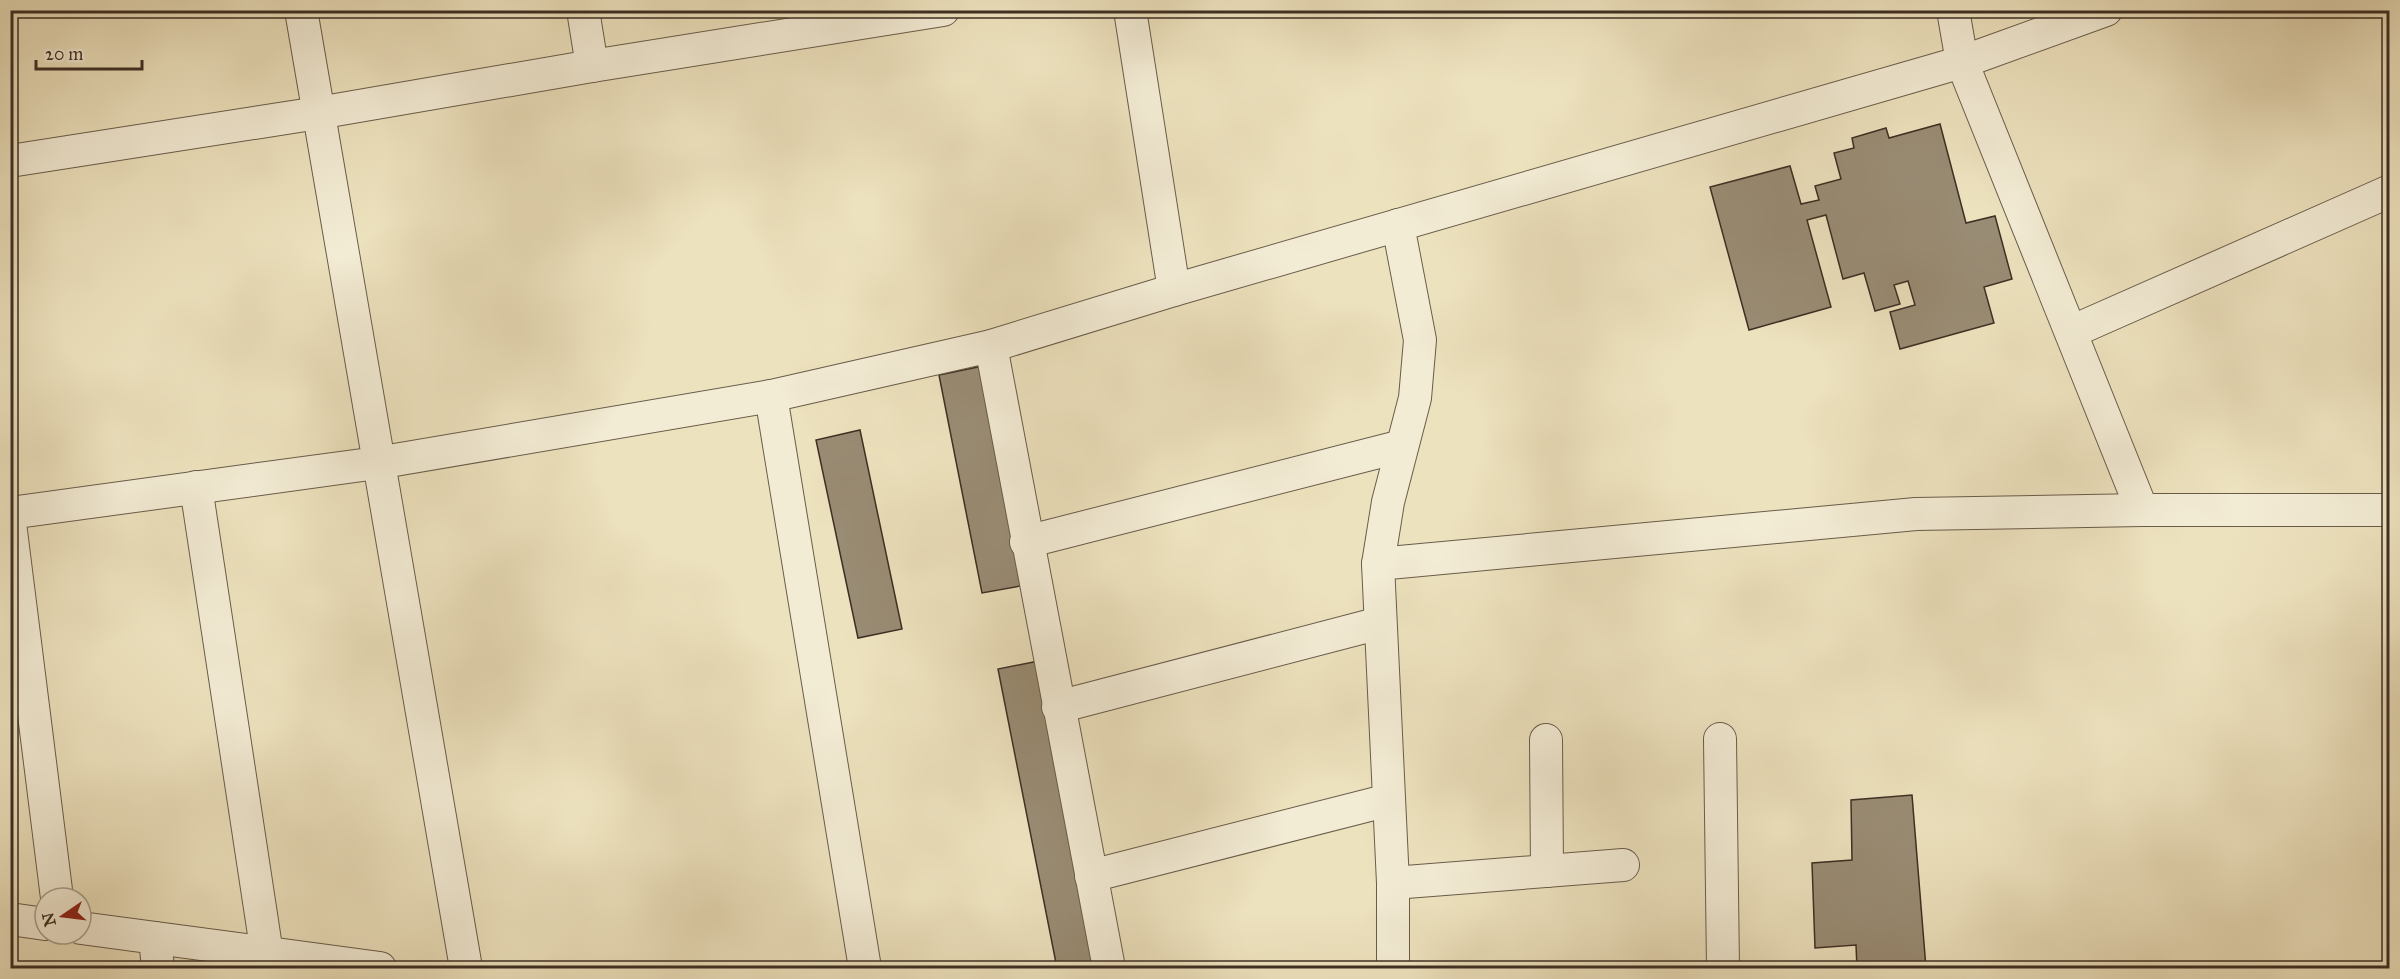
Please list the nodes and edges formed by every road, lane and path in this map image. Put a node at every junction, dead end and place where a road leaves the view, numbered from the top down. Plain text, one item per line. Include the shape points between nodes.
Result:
1 (301, 10) edge
2 (583, 10) edge
3 (943, 10) edge
4 (1130, 10) edge
5 (1953, 10) edge
6 (2106, 10) edge
7 (861, 17) edge
8 (1962, 62) junction
9 (592, 66) junction
10 (318, 113) junction
11 (10, 161) edge
12 (2390, 191) edge
13 (1398, 225) junction
14 (1174, 290) junction
15 (2071, 332) junction
16 (991, 346) junction
17 (771, 396) junction
18 (1402, 446) junction
19 (377, 463) junction
20 (196, 487) junction
21 (2142, 510) junction
22 (2390, 510) edge
23 (10, 513) edge
24 (10, 523) edge
25 (1026, 542) junction
26 (1378, 564) junction
27 (1380, 623) junction
28 (1058, 706) junction
29 (1720, 739) dead end
30 (1546, 740) dead end
31 (1389, 800) junction
32 (1623, 865) dead end
33 (1547, 871) junction
34 (1091, 876) junction
35 (1393, 883) junction
36 (55, 886) edge
37 (10, 919) edge
38 (33, 922) edge
39 (93, 932) edge
40 (157, 954) edge
41 (267, 954) junction
42 (318, 964) edge
43 (380, 969) edge
44 (465, 969) edge
45 (866, 969) edge
46 (1109, 969) edge
47 (1393, 969) edge
48 (1723, 969) edge

1 - 10 street
2 - 9 street
3 - 7 street
4 - 14 street
5 - 8 street
6 - 8 street
7 - 9 street
8 - 13 street
8 - 15 street
9 - 10 street
10 - 11 street
10 - 19 street
12 - 15 street
13 - 14 street
13 - 18 street via 1420,340 1416,398
14 - 16 street
15 - 21 street
16 - 17 street
16 - 25 street
17 - 19 street
17 - 45 street
18 - 25 street
18 - 26 street
19 - 20 street
19 - 44 street
20 - 23 street
20 - 41 street
21 - 22 street
21 - 26 street via 1917,514
24 - 36 street
25 - 28 street
26 - 27 street
27 - 28 street
27 - 31 street
28 - 34 street
29 - 48 street
30 - 33 street
31 - 34 street
31 - 35 street
32 - 33 street
33 - 35 street
34 - 46 street
35 - 47 street
37 - 38 street
39 - 40 street
40 - 41 street
41 - 42 street
42 - 43 street

